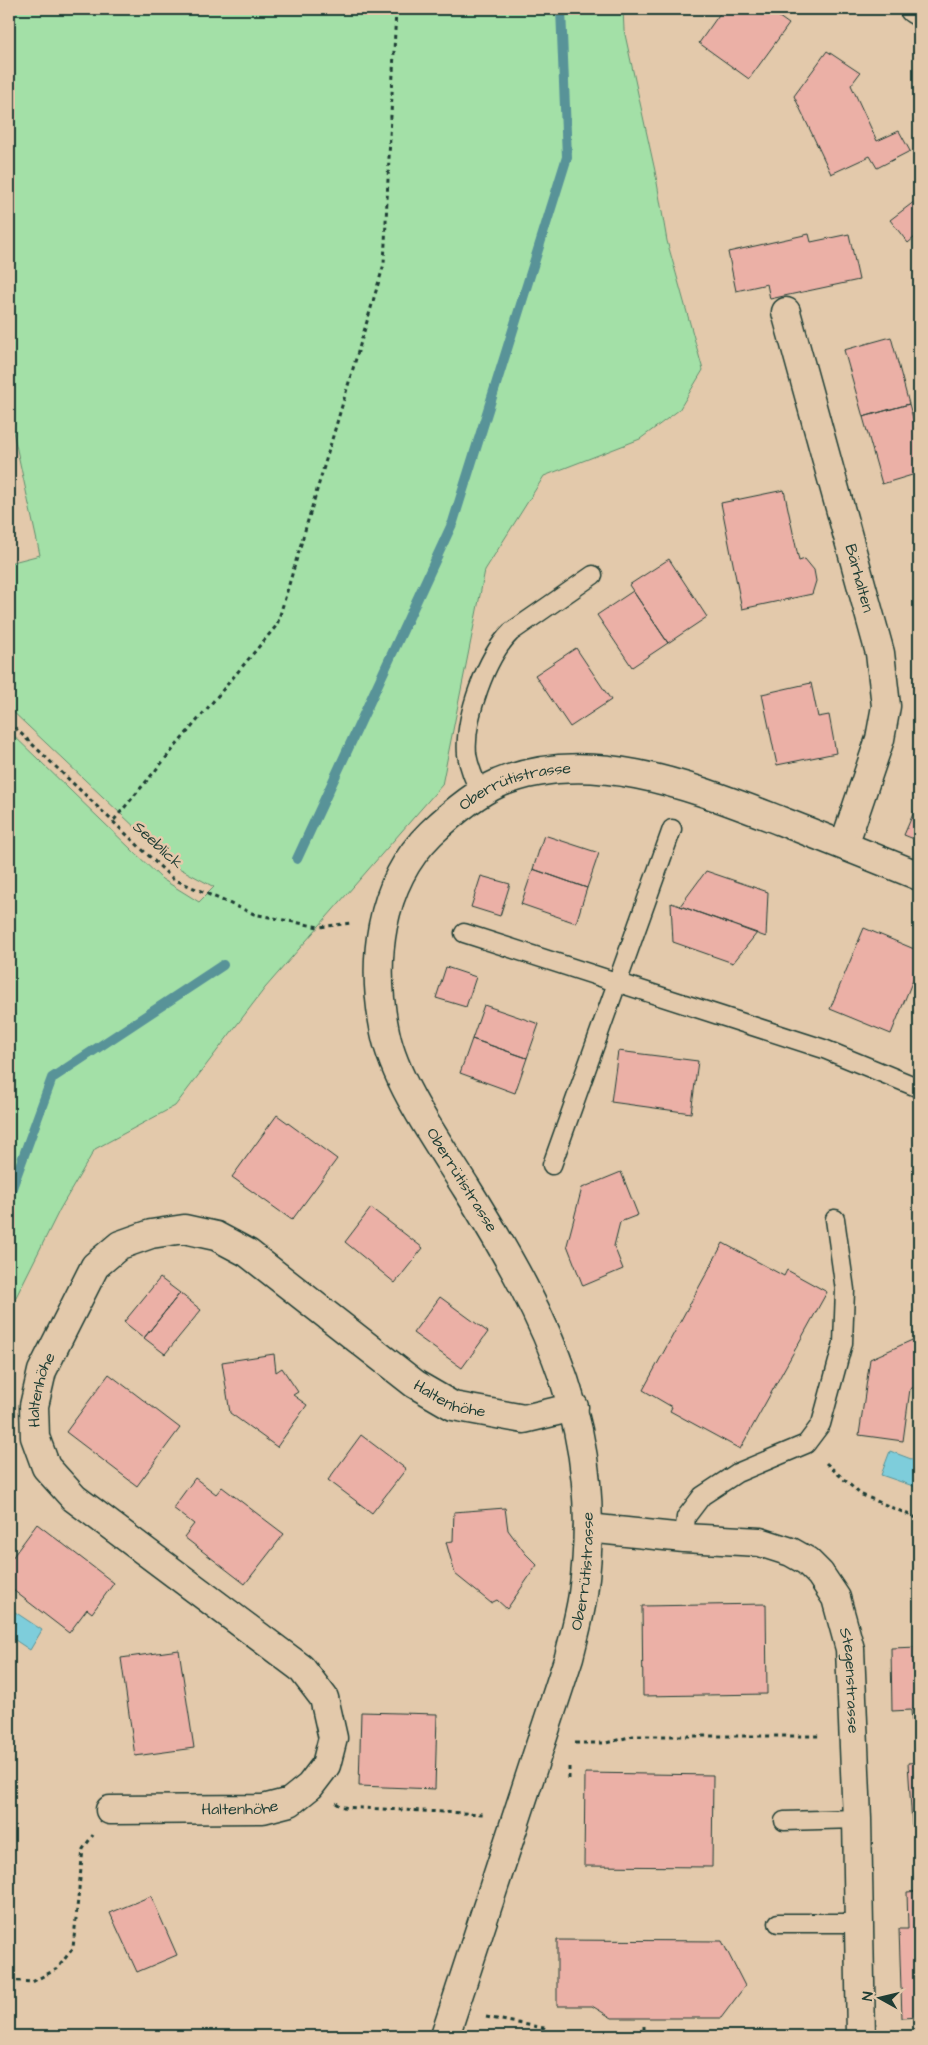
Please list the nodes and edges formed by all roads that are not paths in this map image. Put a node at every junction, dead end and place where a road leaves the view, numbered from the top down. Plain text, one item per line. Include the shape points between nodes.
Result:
1 (914, 9) edge
2 (919, 12) edge
3 (786, 312) dead end
4 (593, 575) dead end
5 (481, 794) junction
6 (672, 829) dead end
7 (844, 845) junction
8 (919, 876) edge
9 (464, 933) dead end
10 (617, 982) junction
11 (919, 1088) edge
12 (552, 1165) dead end
13 (834, 1218) dead end
14 (574, 1407) junction
15 (588, 1528) junction
16 (684, 1538) junction
17 (110, 1810) road end
18 (857, 1819) junction
19 (784, 1821) dead end
20 (778, 1923) dead end
21 (859, 1923) junction
22 (445, 2036) edge
23 (861, 2036) edge

1 - 2 street
3 - 7 street, Bärhalten via 881,662 886,706 880,744
4 - 5 lane via 501,642 479,690 467,732 471,772
5 - 7 street, Oberrütistrasse via 499,783 550,770 596,769 646,776 696,788
5 - 14 street, Oberrütistrasse via 448,817 419,845 394,884 383,918 378,967 385,1035 413,1101 512,1262 549,1336
6 - 10 lane
7 - 8 street, Oberrütistrasse
9 - 10 lane
10 - 11 lane via 824,1049
10 - 12 lane
13 - 16 lane via 845,1290 843,1343 821,1424 806,1444 737,1473 702,1496 686,1518
14 - 15 street, Oberrütistrasse via 586,1471
14 - 17 street, Haltenhöhe via 524,1419 453,1406 415,1384 248,1253 216,1236 184,1229 151,1234 120,1245 96,1266 42,1371 34,1406 34,1437 46,1467 74,1498 301,1668 324,1698 332,1738 326,1765 310,1786 290,1802 262,1809
15 - 16 street, Stegenstrasse
15 - 22 street, Oberrütistrasse via 583,1596 570,1657
16 - 18 street, Stegenstrasse via 760,1542 791,1552 820,1574 836,1598 850,1649
18 - 19 lane
18 - 21 street, Stegenstrasse
20 - 21 lane
21 - 23 street, Stegenstrasse

